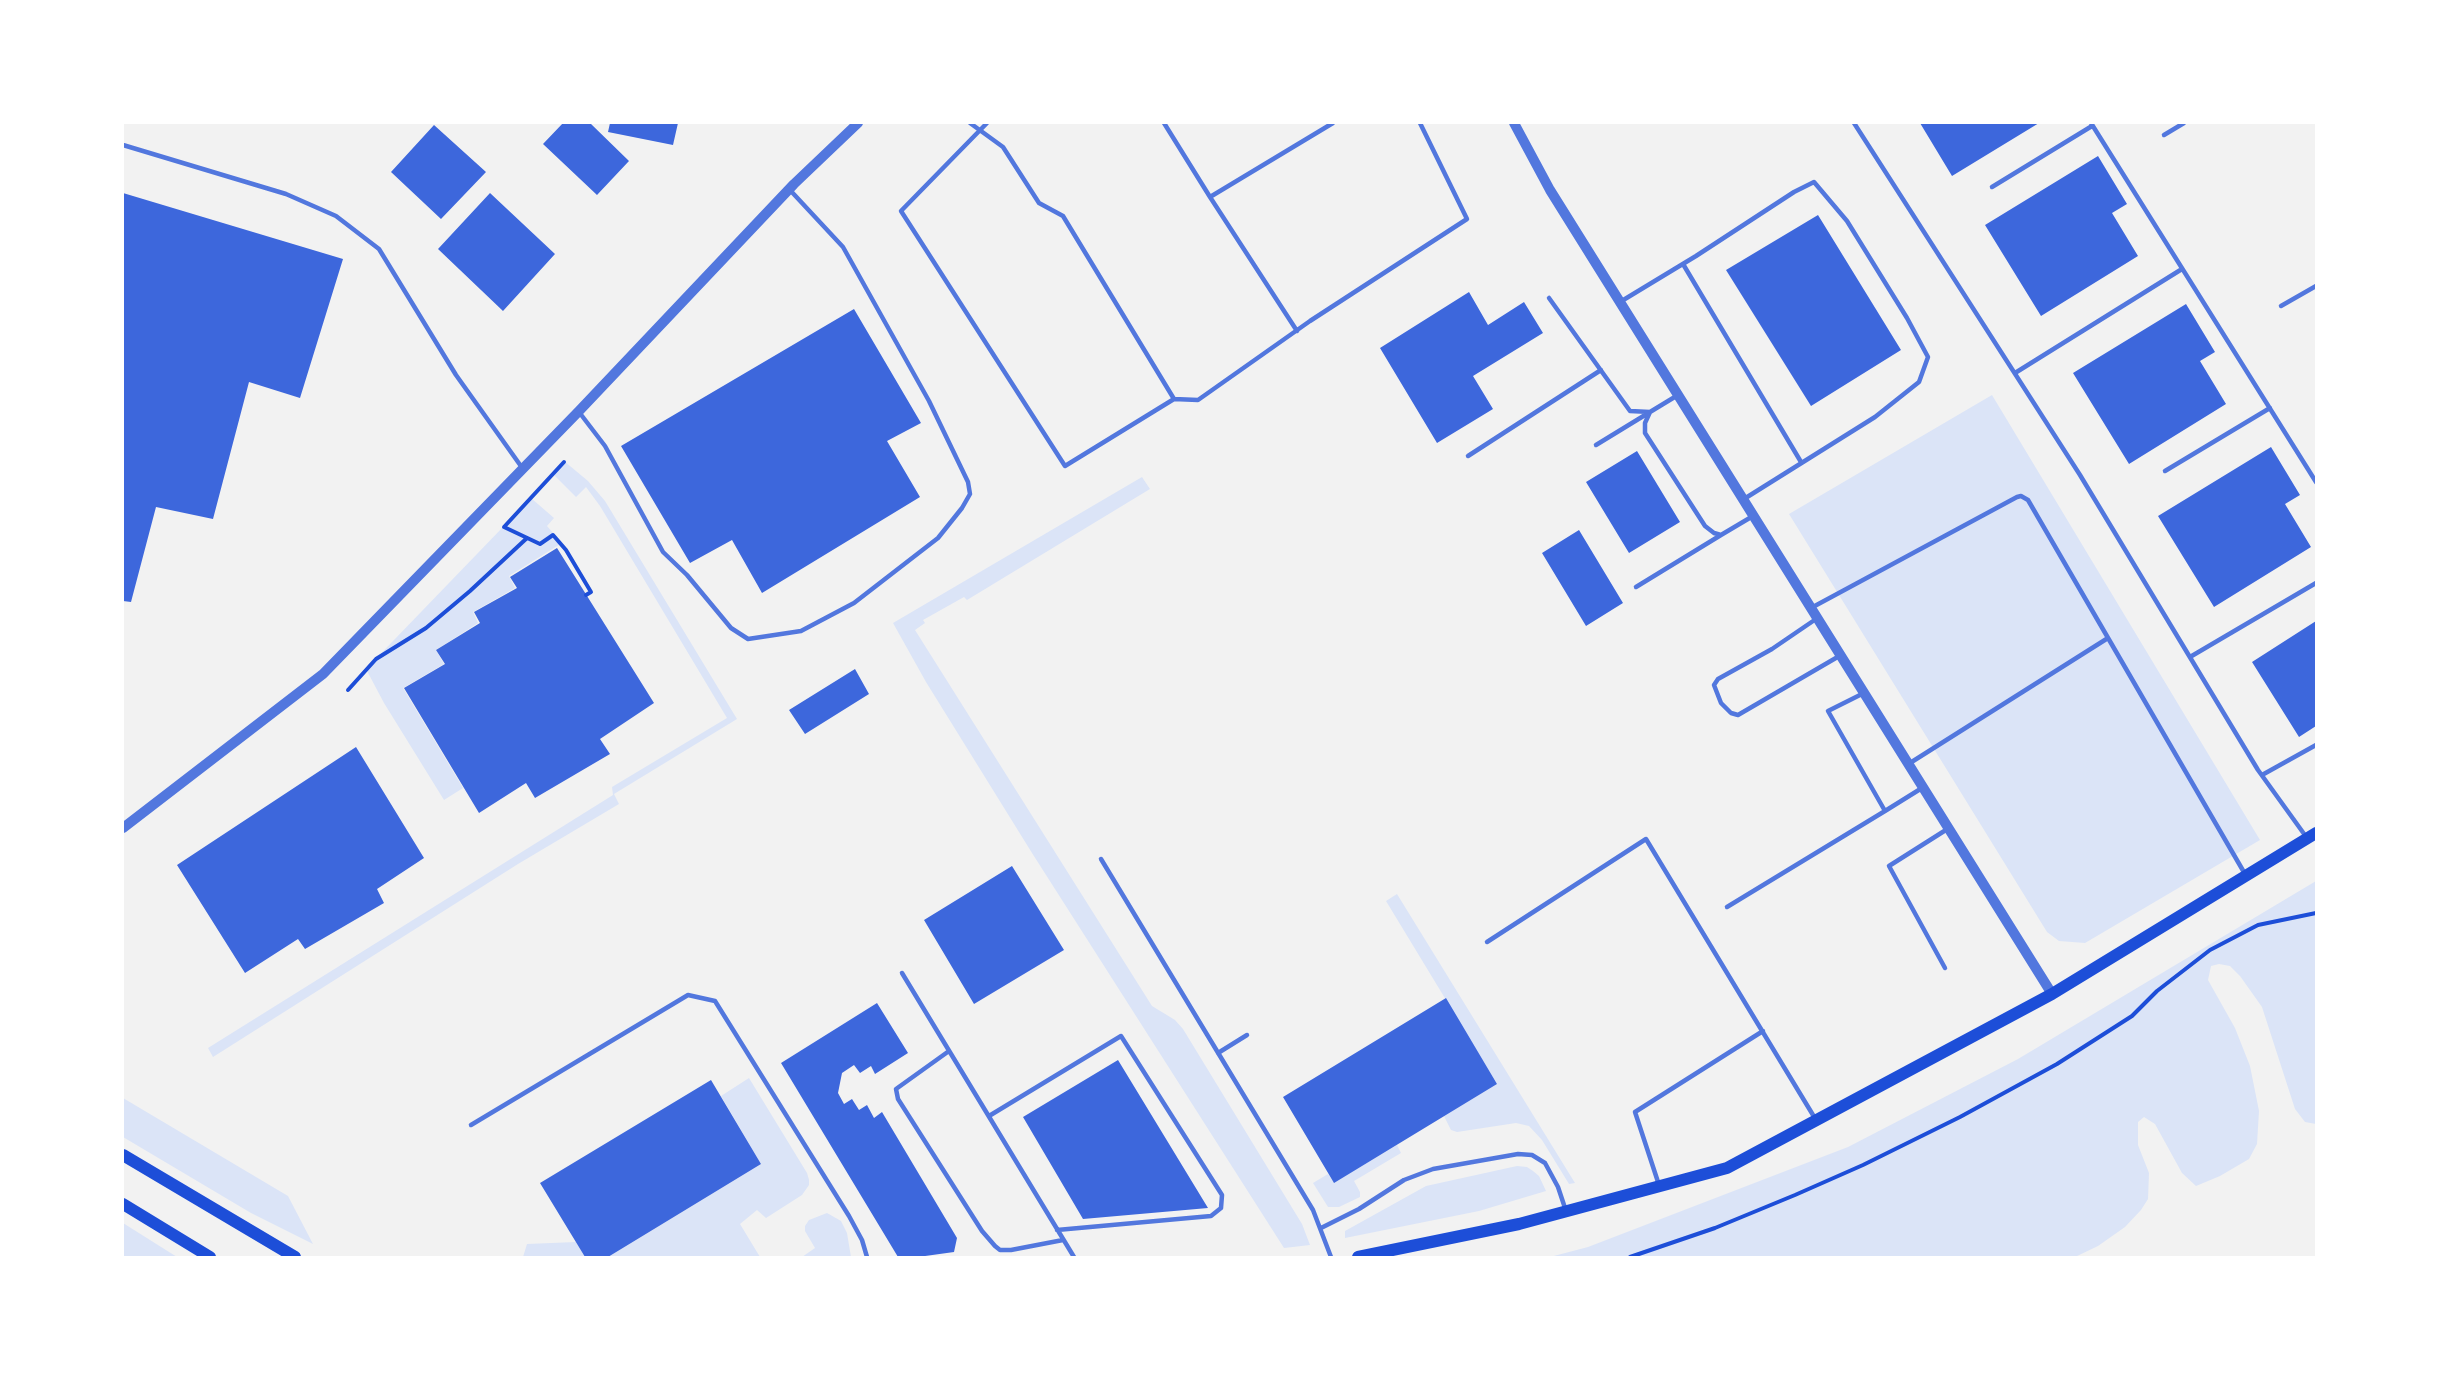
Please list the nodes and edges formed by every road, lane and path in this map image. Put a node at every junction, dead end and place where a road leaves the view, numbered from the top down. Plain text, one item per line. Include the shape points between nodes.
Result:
1 (858, 123) edge
2 (970, 123) edge
3 (987, 123) edge
4 (1164, 123) edge
5 (1333, 123) edge
6 (1420, 123) edge
7 (1514, 123) edge
8 (1854, 123) edge
9 (2184, 123) edge
10 (2091, 124) edge
11 (978, 131) junction
12 (2164, 135) dead end
13 (123, 145) edge
14 (1992, 187) dead end
15 (789, 189) junction
16 (1210, 197) junction
17 (1683, 264) junction
18 (2182, 268) junction
19 (2316, 286) edge
20 (1549, 298) dead end
21 (1620, 302) junction
22 (2281, 306) dead end
23 (1297, 331) junction
24 (1601, 370) junction
25 (2015, 373) junction
26 (1679, 395) junction
27 (1174, 399) junction
28 (2270, 408) junction
29 (579, 411) junction
30 (1650, 412) junction
31 (1596, 445) dead end
32 (1468, 456) dead end
33 (564, 462) dead end
34 (1801, 462) junction
35 (523, 469) junction
36 (2165, 471) dead end
37 (2316, 482) edge
38 (1743, 499) junction
39 (1754, 516) junction
40 (1721, 535) junction
41 (527, 538) junction
42 (2316, 583) edge
43 (1636, 586) dead end
44 (586, 594) dead end
45 (1814, 613) junction
46 (2108, 638) junction
47 (1841, 655) junction
48 (2190, 657) junction
49 (348, 690) dead end
50 (1864, 693) junction
51 (2316, 745) edge
52 (1909, 764) junction
53 (2262, 775) junction
54 (1923, 787) junction
55 (1885, 811) junction
56 (123, 828) edge
57 (1949, 828) junction
58 (2311, 835) edge
59 (1101, 859) dead end
60 (2246, 876) junction
61 (1726, 907) dead end
62 (2316, 914) edge
63 (1487, 942) dead end
64 (1945, 968) dead end
65 (902, 973) dead end
66 (2052, 994) junction
67 (1763, 1031) junction
68 (1247, 1035) dead end
69 (949, 1051) junction
70 (1218, 1053) junction
71 (988, 1116) junction
72 (1816, 1120) junction
73 (471, 1125) dead end
74 (123, 1155) edge
75 (1659, 1186) junction
76 (123, 1204) edge
77 (1566, 1211) junction
78 (1321, 1228) junction
79 (1057, 1230) junction
80 (1063, 1240) junction
81 (210, 1257) edge
82 (295, 1257) edge
83 (867, 1257) edge
84 (1074, 1257) edge
85 (1331, 1257) edge
86 (1358, 1257) edge
87 (1630, 1257) edge

1 - 15 street
2 - 11 lane
3 - 11 lane
4 - 16 lane
5 - 16 lane
6 - 23 lane via 1467,219
7 - 21 street via 1550,190
8 - 25 lane
9 - 12 lane
10 - 14 lane
10 - 18 lane
11 - 27 lane via 1003,147 1039,203 1063,216
11 - 27 lane via 901,211 1065,466
13 - 35 lane via 286,194 336,216 379,249 456,375
15 - 29 street
15 - 29 lane via 843,247 929,401 968,482 970,494 963,508 938,538 854,603 801,631 748,639 731,628 663,552 605,446
16 - 23 lane
17 - 21 lane
17 - 34 lane
17 - 34 lane via 1814,183 1847,221 1907,318 1928,357 1919,382 1875,417
18 - 25 lane
18 - 28 lane
19 - 22 lane
20 - 24 lane
21 - 26 street
23 - 27 lane via 1198,400
24 - 30 lane via 1630,411
24 - 32 lane
25 - 48 lane
26 - 30 lane
26 - 38 street
28 - 36 lane
28 - 37 lane
29 - 35 street
30 - 31 lane
30 - 40 lane via 1645,433 1704,526
33 - 41 path via 504,527
34 - 38 lane
35 - 56 street via 322,674
38 - 39 street
39 - 40 lane
39 - 45 street
40 - 43 lane
41 - 44 path via 540,544 554,535 591,592
41 - 49 path via 426,628 376,659
42 - 48 lane
45 - 46 lane via 2020,496 2028,500
45 - 47 street
45 - 47 lane via 1780,644 1718,680 1714,685 1721,703 1738,716
46 - 52 lane
46 - 60 lane
47 - 50 street
48 - 53 lane
50 - 52 street
50 - 55 lane via 1828,711
51 - 53 lane
52 - 54 street
53 - 58 lane
54 - 55 lane
54 - 57 street
55 - 61 lane
57 - 64 lane via 1889,866
57 - 66 street
58 - 60 main road
59 - 70 lane
60 - 66 main road
62 - 87 path via 2258,925 2210,950 2132,1016 2057,1064 1950,1122 1795,1195
63 - 67 lane via 1646,839
65 - 69 lane
66 - 72 main road
67 - 72 lane
67 - 75 lane via 1635,1112
68 - 70 lane
69 - 71 lane
69 - 80 lane via 896,1089 898,1099 995,1246 1011,1250
70 - 78 lane
71 - 79 lane
71 - 79 lane via 1121,1036 1222,1194 1221,1208 1211,1216
72 - 75 main road via 1727,1168
73 - 83 lane via 688,995 715,1001 849,1216
74 - 82 main road
75 - 77 main road
76 - 81 main road
77 - 78 lane via 1545,1164 1532,1155 1518,1154 1433,1169 1404,1180
77 - 86 main road
78 - 85 lane
79 - 80 lane
80 - 84 lane

